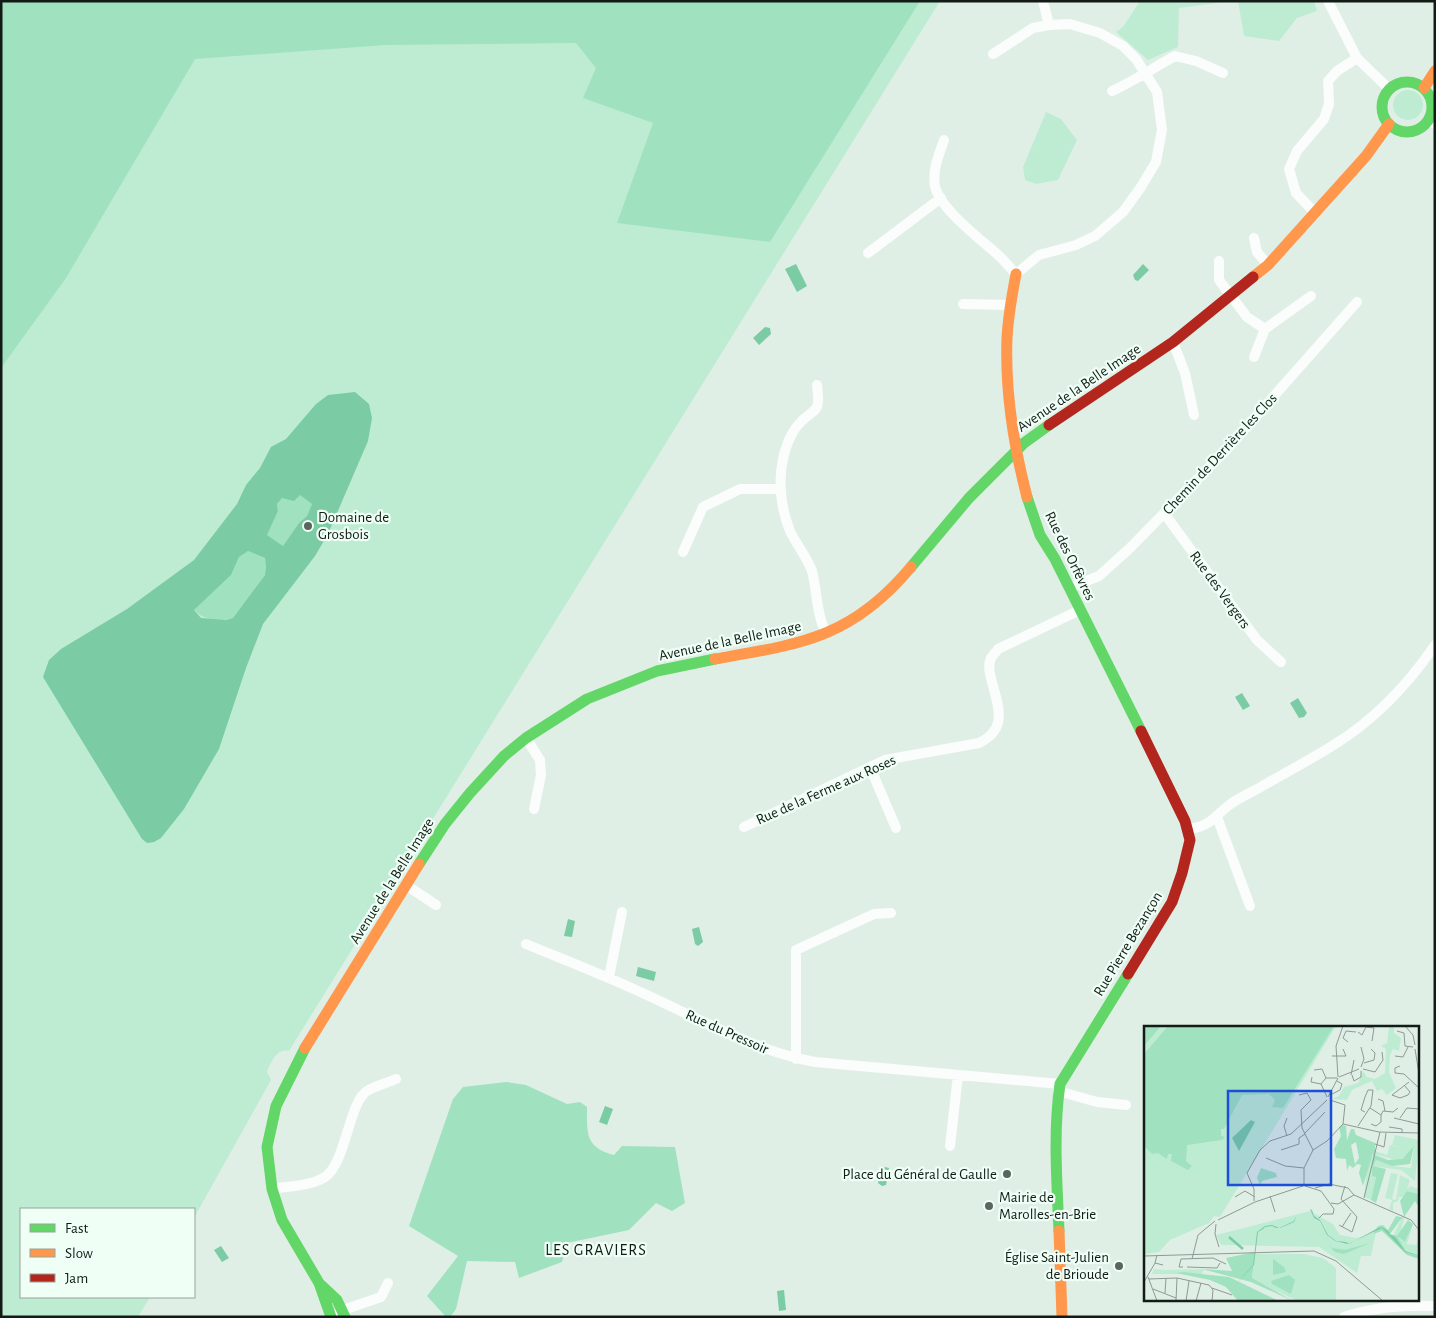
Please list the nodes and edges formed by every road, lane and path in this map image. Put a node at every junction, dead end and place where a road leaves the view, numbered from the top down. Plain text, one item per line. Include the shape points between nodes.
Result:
1 (1043, 1) edge
2 (1328, 1) edge
3 (1049, 25) junction
4 (994, 54) dead end
5 (1357, 58) junction
6 (1435, 71) edge
7 (1145, 72) junction
8 (1223, 73) dead end
9 (1424, 88) junction
10 (1389, 89) junction
11 (1112, 91) dead end
12 (1432, 122) edge
13 (1389, 124) junction
14 (944, 140) dead end
15 (941, 198) junction
16 (1315, 213) junction
17 (1254, 238) dead end
18 (868, 253) dead end
19 (1219, 261) dead end
20 (1268, 265) junction
21 (1016, 274) junction
22 (1230, 295) junction
23 (1311, 296) dead end
24 (1357, 302) dead end
25 (963, 304) dead end
26 (1011, 305) junction
27 (1265, 329) junction
28 (1172, 342) junction
29 (1254, 357) dead end
30 (817, 384) dead end
31 (1194, 415) dead end
32 (1018, 450) junction
33 (781, 489) junction
34 (1164, 513) junction
35 (683, 552) dead end
36 (1069, 588) junction
37 (1080, 610) junction
38 (826, 634) junction
39 (1435, 645) edge
40 (1281, 662) dead end
41 (526, 738) junction
42 (870, 767) junction
43 (534, 809) dead end
44 (1217, 817) junction
45 (744, 826) dead end
46 (896, 828) dead end
47 (1188, 829) junction
48 (406, 886) junction
49 (436, 904) dead end
50 (1250, 906) dead end
51 (622, 912) dead end
52 (891, 913) dead end
53 (526, 944) dead end
54 (609, 977) junction
55 (796, 1059) junction
56 (958, 1075) junction
57 (396, 1079) dead end
58 (1059, 1088) junction
59 (1126, 1105) dead end
60 (950, 1146) dead end
61 (272, 1189) junction
62 (388, 1283) dead end
63 (1435, 1306) edge
64 (338, 1315) edge
65 (1062, 1317) edge
66 (1344, 1317) edge

1 - 3 street
2 - 5 street
3 - 4 street via 1034,28
3 - 7 street via 1070,24 1100,33 1123,46
5 - 10 street
5 - 16 street via 1337,70 1328,81 1330,104 1324,119 1297,151 1289,169 1296,193
6 - 9 street
7 - 8 street via 1175,56
7 - 11 street
7 - 21 street via 1157,92 1162,130 1156,162 1141,187 1123,212 1095,236 1076,245 1038,255
9 - 10 street via 1407,82
9 - 12 street via 1431,99
10 - 13 street via 1382,108
12 - 13 street via 1409,131
13 - 16 street, Avenue de la Belle Image via 1366,156
14 - 15 street via 935,166 935,187
15 - 18 street
15 - 21 street via 946,207
16 - 20 street, Avenue de la Belle Image
17 - 20 street via 1258,252
19 - 22 street via 1219,280
20 - 22 street, Avenue de la Belle Image
21 - 26 street, Rue des Orfèvres
22 - 27 street via 1247,317
22 - 28 street, Avenue de la Belle Image
23 - 27 street
24 - 34 street, Chemin de Derrière les Clos via 1228,448
25 - 26 street
26 - 32 street, Rue des Orfèvres via 1007,362
27 - 29 street
28 - 31 street via 1185,373
28 - 32 street, Avenue de la Belle Image via 1039,431
30 - 33 street via 819,400 816,411 798,424 791,435 783,459
32 - 36 street, Rue des Orfèvres via 1033,517
32 - 38 street, Avenue de la Belle Image via 994,471 902,578 873,606
33 - 35 street via 740,489 702,507
33 - 38 street via 790,531 811,569
34 - 36 street, Chemin de Derrière les Clos via 1099,576
34 - 40 street, Rue des Vergers via 1258,640
36 - 37 street, Rue des Orfèvres
37 - 42 street, Rue de la Ferme aux Roses via 998,649 991,657 990,673 1000,715 998,727 989,738 979,743 894,757
37 - 47 street, Rue des Orfèvres
38 - 41 street, Avenue de la Belle Image via 789,646 657,671 587,699
39 - 44 street via 1390,702 1358,728 1334,746 1232,803
41 - 43 street via 540,760 541,775
41 - 48 street, Avenue de la Belle Image via 504,756 470,793 445,824
42 - 45 street, Rue de la Ferme aux Roses
42 - 46 street
44 - 47 street via 1207,825
44 - 50 street
47 - 58 street, Rue Pierre Bezançon via 1190,840 1172,902
48 - 49 street
48 - 61 street, Avenue de la Belle Image via 299,1058 276,1106 267,1147
51 - 54 street
52 - 55 street via 874,914 796,950
53 - 54 street, Rue du Pressoir
54 - 55 street, Rue du Pressoir via 744,1042
55 - 56 street, Rue du Pressoir
56 - 58 street, Rue du Pressoir
56 - 60 street
57 - 61 street via 366,1092 359,1102 334,1167 325,1177
58 - 59 street, Rue du Pressoir via 1097,1102
58 - 65 street, Rue Pierre Bezançon via 1056,1140
61 - 64 street, Avenue de la Belle Image via 282,1220 319,1283 337,1300
62 - 64 street via 381,1297
63 - 66 street via 1361,1311

